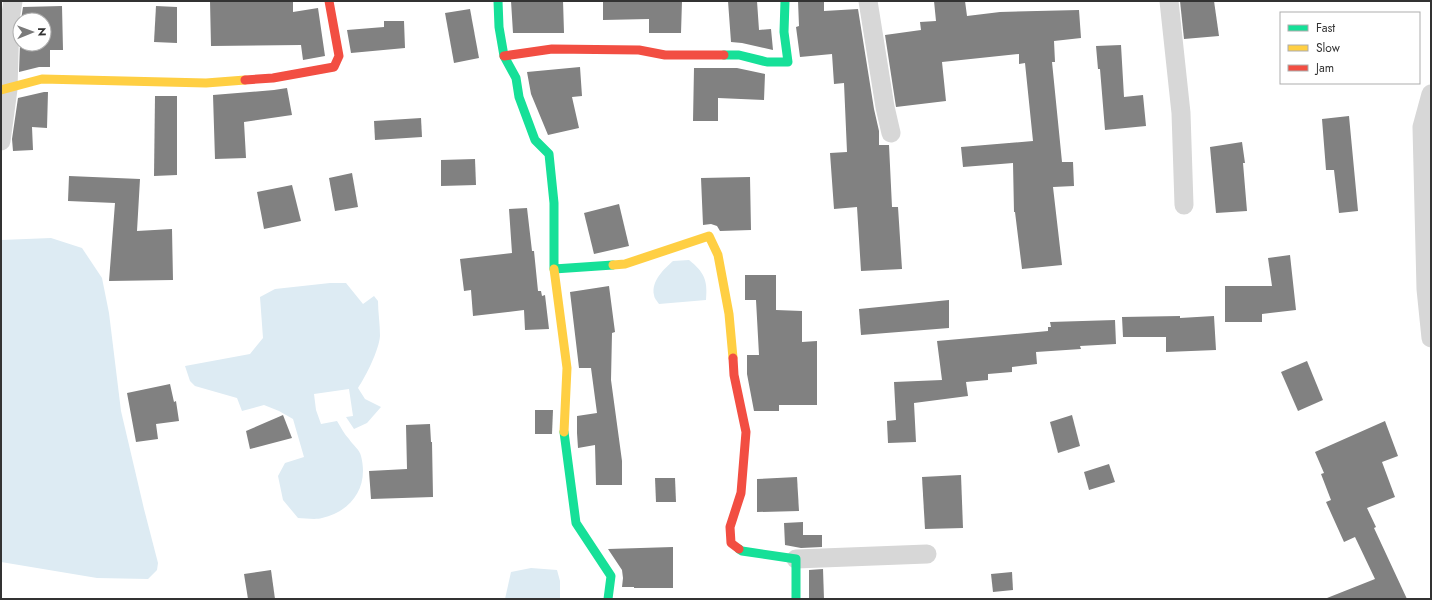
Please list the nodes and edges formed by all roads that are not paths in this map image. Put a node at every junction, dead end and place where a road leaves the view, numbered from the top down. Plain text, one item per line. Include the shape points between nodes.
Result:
1 (13, 1) edge
2 (329, 1) edge
3 (498, 1) edge
4 (785, 1) edge
5 (868, 1) edge
6 (1169, 1) edge
7 (504, 56) junction
8 (4, 89) edge
9 (1431, 94) edge
10 (891, 133) dead end
11 (1, 141) edge
12 (1184, 205) dead end
13 (554, 269) junction
14 (1431, 338) edge
15 (928, 554) dead end
16 (796, 559) junction
17 (608, 599) edge
18 (796, 599) edge

1 - 8 street
2 - 8 street via 339,56 334,67 273,78 213,83 42,80
3 - 7 street
4 - 7 street via 783,34 788,62 767,62 738,55 665,55 639,50 600,49 552,49
5 - 10 street
6 - 12 street via 1181,112
7 - 13 street via 516,78 519,97 535,140 549,154 554,203
8 - 11 street
9 - 14 street via 1422,127 1426,289
13 - 16 street via 625,264 709,236 718,255 729,314 734,375 746,432 741,492 730,527 731,543 742,551
13 - 17 street via 567,368 564,434 576,523 611,576
15 - 16 street
16 - 18 street

